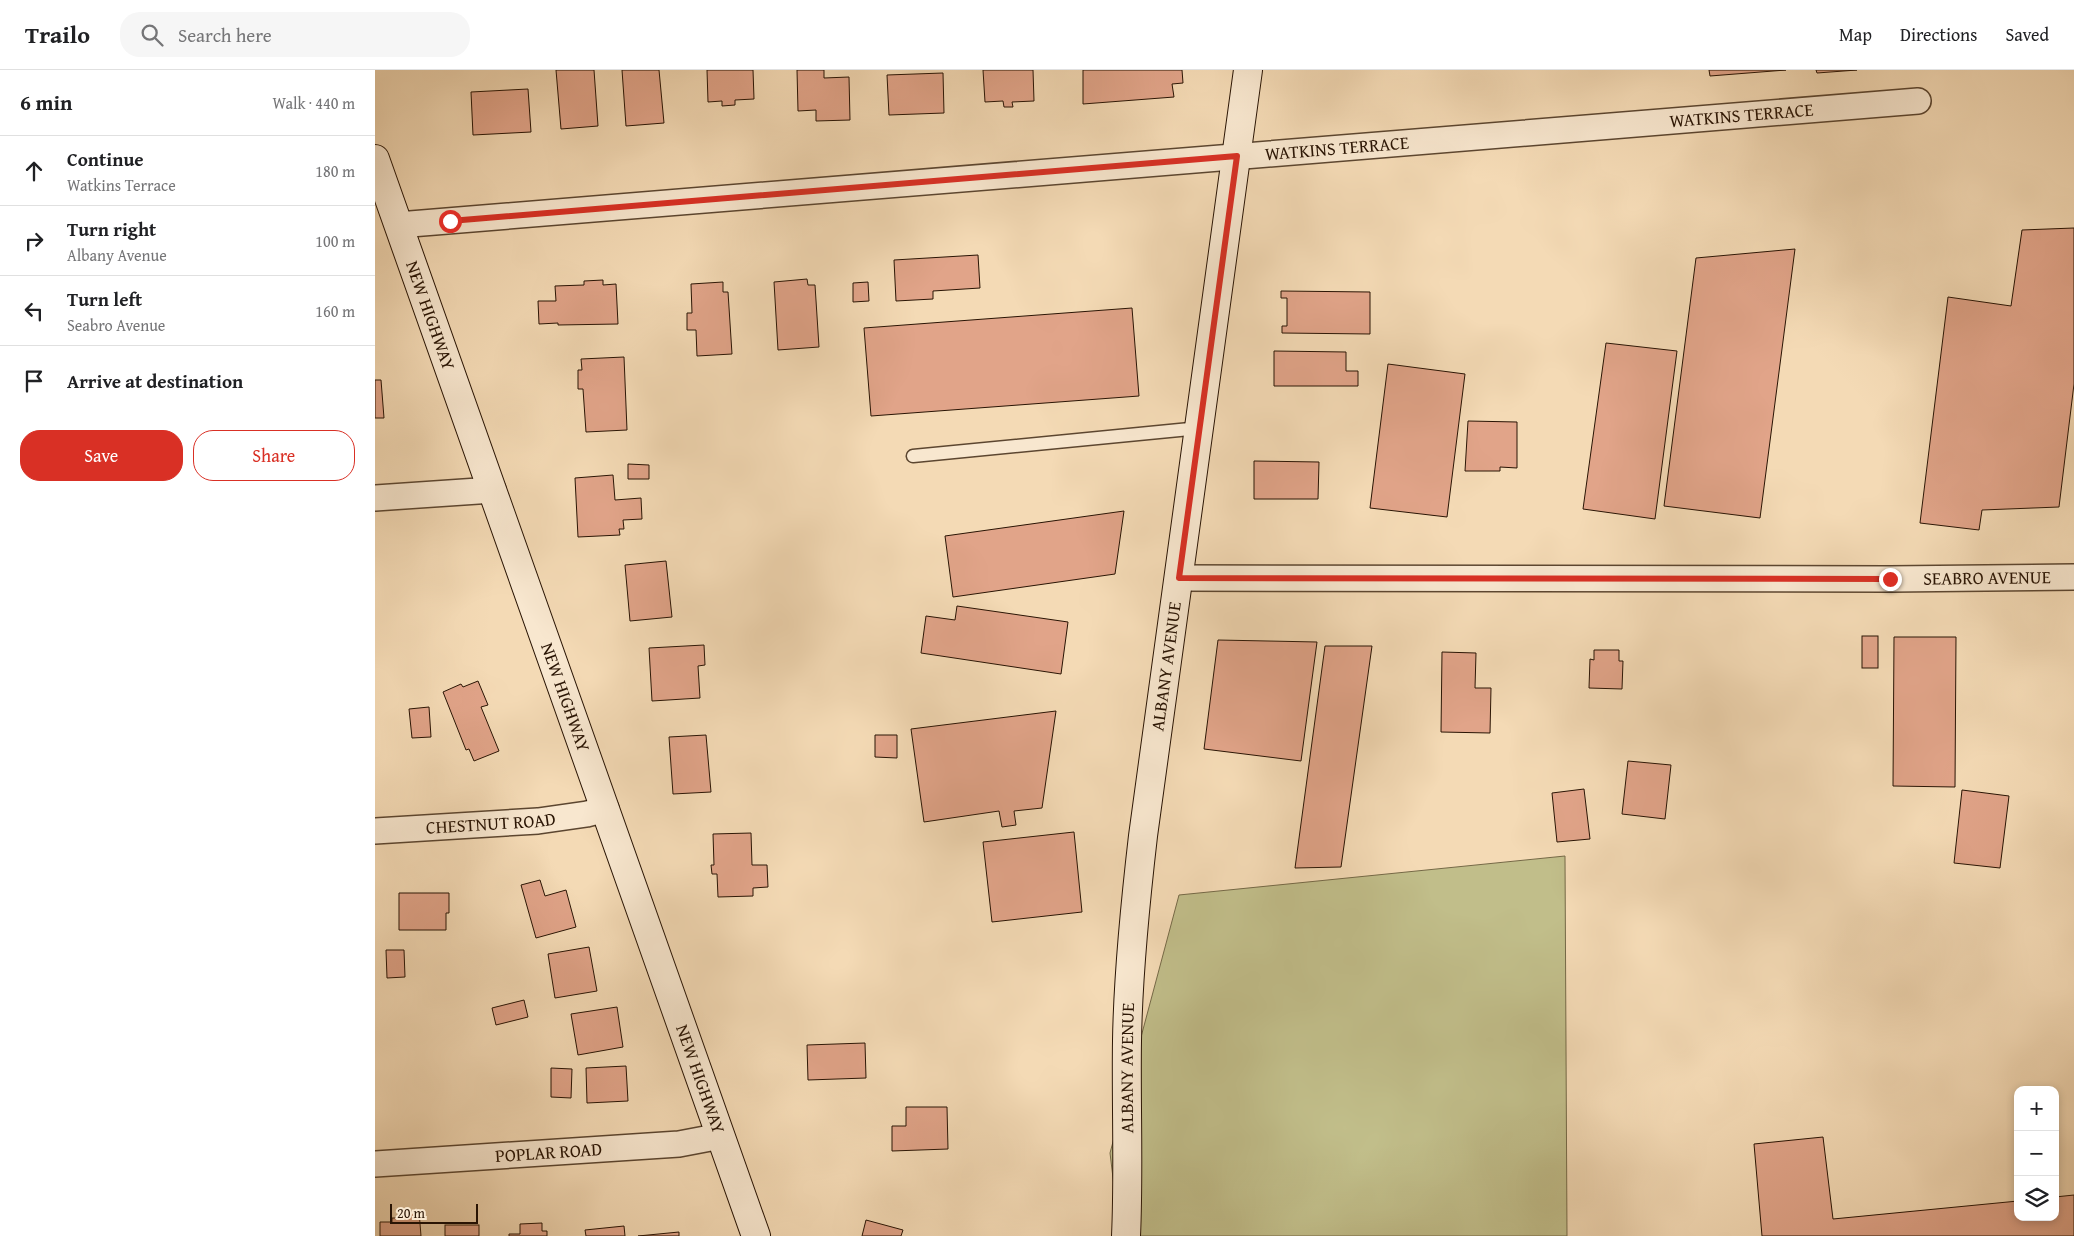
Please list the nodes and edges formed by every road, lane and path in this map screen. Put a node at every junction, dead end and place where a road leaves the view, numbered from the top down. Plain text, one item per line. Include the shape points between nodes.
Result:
1 (1248, 70) edge
2 (1919, 101) dead end
3 (1237, 156) junction
4 (376, 162) edge
5 (398, 225) junction
6 (1200, 428) junction
7 (913, 456) dead end
8 (493, 490) junction
9 (375, 498) edge
10 (2074, 577) edge
11 (1179, 578) junction
12 (606, 809) junction
13 (375, 831) edge
14 (721, 1136) junction
15 (375, 1164) edge
16 (756, 1236) edge
17 (1126, 1236) edge

1 - 3 street, ALBANY AVENUE
2 - 3 street, WATKINS TERRACE
3 - 5 street, WATKINS TERRACE
3 - 6 street, ALBANY AVENUE
4 - 5 street, NEW HIGHWAY
5 - 8 street, NEW HIGHWAY
6 - 7 lane
6 - 11 street, ALBANY AVENUE
8 - 9 street
8 - 12 street, NEW HIGHWAY
10 - 11 street, SEABRO AVENUE
11 - 17 street, ALBANY AVENUE via 1143,836 1129,977
12 - 13 street, CHESTNUT ROAD via 539,821
12 - 14 street, NEW HIGHWAY
14 - 15 street, POPLAR ROAD via 679,1144
14 - 16 street, NEW HIGHWAY

